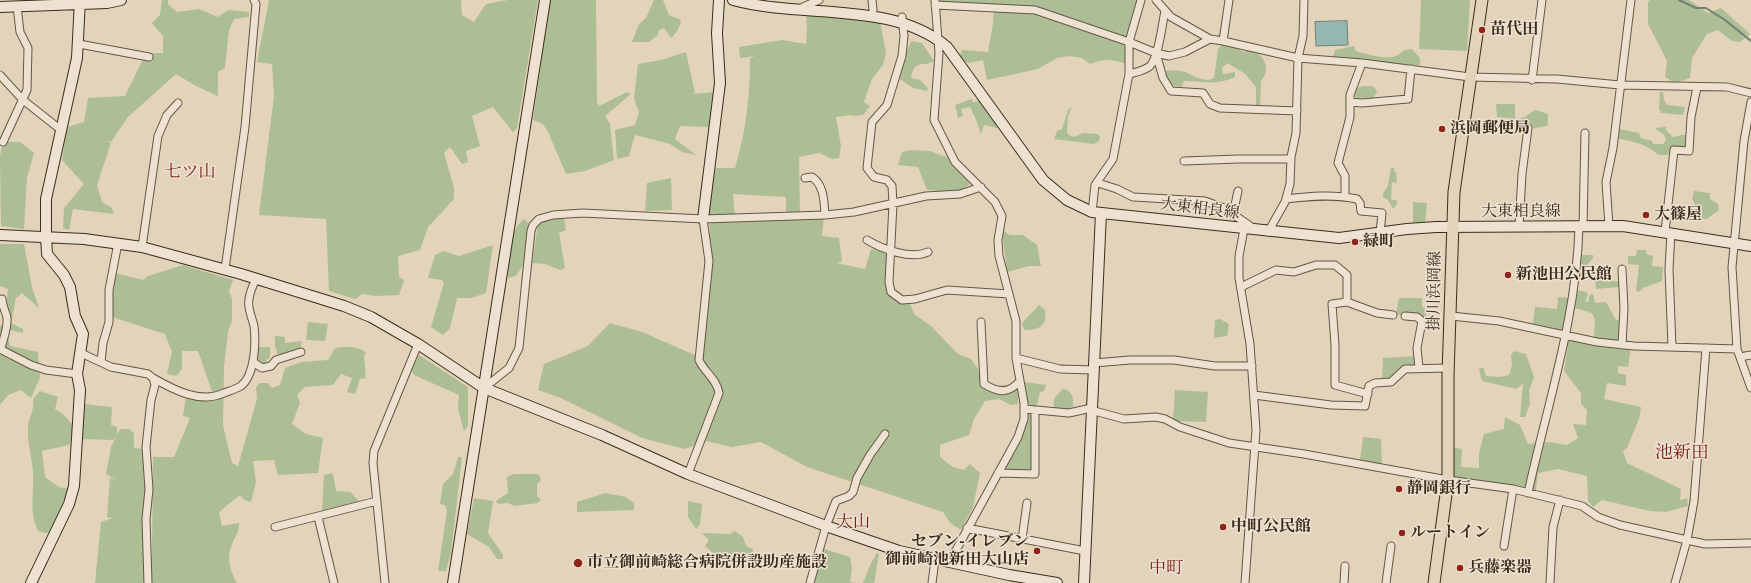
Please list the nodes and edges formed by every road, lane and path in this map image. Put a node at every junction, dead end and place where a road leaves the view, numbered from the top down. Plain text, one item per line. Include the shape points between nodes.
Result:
1 (120, 0) edge
2 (254, 0) edge
3 (545, 0) edge
4 (719, 0) edge
5 (733, 0) edge
6 (819, 0) edge
7 (1141, 0) edge
8 (1156, 0) edge
9 (1229, 0) edge
10 (1304, 0) edge
11 (1482, 0) edge
12 (1542, 0) edge
13 (1631, 0) edge
14 (80, 2) edge
15 (935, 2) edge
16 (782, 3) edge
17 (873, 5) edge
18 (17, 6) junction
19 (0, 7) edge
20 (803, 7) junction
21 (1165, 11) junction
22 (902, 17) junction
23 (937, 36) junction
24 (1210, 39) junction
25 (1223, 40) junction
26 (1129, 42) junction
27 (79, 44) junction
28 (1156, 53) junction
29 (149, 57) dead end
30 (1298, 58) junction
31 (1362, 63) junction
32 (1411, 69) junction
33 (1129, 74) junction
34 (0, 75) edge
35 (1470, 77) junction
36 (1532, 80) junction
37 (1620, 85) junction
38 (1697, 87) junction
39 (1751, 93) edge
40 (23, 100) junction
41 (1350, 102) junction
42 (1751, 102) edge
43 (178, 103) dead end
44 (1297, 111) junction
45 (1528, 128) dead end
46 (61, 130) junction
47 (1585, 133) dead end
48 (3, 142) dead end
49 (1291, 159) junction
50 (1184, 161) dead end
51 (805, 178) dead end
52 (1098, 183) junction
53 (981, 187) junction
54 (1238, 191) dead end
55 (1345, 196) junction
56 (1286, 199) junction
57 (893, 204) junction
58 (1096, 212) junction
59 (1233, 214) junction
60 (826, 215) junction
61 (704, 219) junction
62 (1581, 226) junction
63 (1609, 226) junction
64 (1452, 227) junction
65 (1519, 227) junction
66 (1244, 229) junction
67 (1257, 231) junction
68 (1268, 232) junction
69 (1668, 232) junction
70 (1380, 233) junction
71 (0, 235) edge
72 (46, 236) junction
73 (867, 240) dead end
74 (118, 243) junction
75 (1733, 243) junction
76 (1751, 246) edge
77 (142, 247) junction
78 (890, 250) junction
79 (928, 252) dead end
80 (225, 269) junction
81 (1622, 269) dead end
82 (256, 279) junction
83 (1241, 287) junction
84 (1009, 294) junction
85 (2, 300) dead end
86 (1347, 302) junction
87 (1393, 315) dead end
88 (1405, 316) dead end
89 (1451, 316) junction
90 (981, 322) dead end
91 (1565, 336) junction
92 (418, 344) junction
93 (1622, 345) junction
94 (1672, 347) junction
95 (1706, 348) junction
96 (0, 349) edge
97 (1736, 349) junction
98 (301, 352) dead end
99 (81, 353) junction
100 (1751, 355) edge
101 (1740, 357) junction
102 (1016, 358) junction
103 (101, 362) junction
104 (253, 362) junction
105 (1252, 366) junction
106 (1093, 367) junction
107 (1419, 368) junction
108 (1448, 368) junction
109 (77, 374) junction
110 (153, 378) junction
111 (1020, 381) junction
112 (484, 388) junction
113 (1751, 388) edge
114 (1368, 394) junction
115 (1254, 395) junction
116 (1025, 409) junction
117 (1036, 410) junction
118 (1091, 411) junction
119 (885, 434) dead end
120 (1256, 446) junction
121 (998, 473) junction
122 (688, 474) junction
123 (1448, 480) junction
124 (1513, 489) junction
125 (1528, 493) junction
126 (1560, 500) junction
127 (377, 501) junction
128 (1027, 503) dead end
129 (318, 517) junction
130 (826, 526) junction
131 (275, 527) dead end
132 (968, 528) junction
133 (1022, 539) junction
134 (1687, 540) junction
135 (1751, 543) edge
136 (1391, 546) dead end
137 (1504, 546) dead end
138 (1086, 551) junction
139 (934, 560) junction
140 (949, 563) junction
141 (1345, 566) dead end
142 (31, 583) edge
143 (148, 583) edge
144 (334, 583) edge
145 (385, 583) edge
146 (453, 583) edge
147 (810, 583) edge
148 (932, 583) edge
149 (1057, 583) edge
150 (1084, 583) edge
151 (1245, 583) edge
152 (1344, 583) edge
153 (1386, 583) edge
154 (1434, 583) edge
155 (1550, 583) edge
156 (1675, 583) edge

1 - 14 street via 107,3
2 - 80 street via 256,4 245,127
3 - 112 street
4 - 61 street via 717,33 720,83
5 - 16 street, 大東相良線
6 - 20 street
7 - 26 street
8 - 21 street
9 - 25 street
10 - 30 street via 1303,36
11 - 35 main road, 掛川浜岡線
12 - 36 street
13 - 37 street
14 - 18 street
14 - 27 street
15 - 23 street
15 - 26 street via 1034,10
16 - 20 street, 大東相良線
17 - 20 street, 大東相良線
17 - 22 street, 大東相良線
18 - 19 street
18 - 40 street via 20,32 28,48 27,90
21 - 24 street
21 - 28 street
22 - 23 street, 大東相良線
22 - 57 street via 902,56 887,105 872,122 867,168 874,177 887,180 892,186
23 - 53 street via 939,53 934,120 955,162
23 - 58 street, 大東相良線 via 1043,180 1067,200
24 - 25 street
24 - 28 street via 1185,52 1169,56
25 - 30 street
26 - 28 street
26 - 33 street
27 - 29 street
27 - 46 street
28 - 33 street via 1151,65
28 - 44 street via 1163,78 1171,91 1204,93 1210,104 1220,108
30 - 31 street
30 - 44 street
31 - 32 street
31 - 41 street via 1350,95
32 - 35 street
32 - 41 street via 1408,99
33 - 52 street via 1113,159
34 - 40 street
35 - 36 street
35 - 64 main road, 掛川浜岡線 via 1454,192
36 - 37 street via 1557,79
37 - 38 street
37 - 63 street via 1613,148 1606,182
38 - 39 street via 1727,87
38 - 69 street via 1691,117 1689,151 1674,150
40 - 46 street
40 - 48 street
41 - 55 street via 1350,117 1338,163 1346,176
42 - 75 street via 1744,141
43 - 77 street via 167,115 158,136
44 - 49 street
45 - 65 street
46 - 72 street via 46,199
47 - 62 street
49 - 50 street
49 - 56 street via 1290,184
51 - 60 street via 812,176 821,187
52 - 58 street via 1095,185
52 - 59 street via 1133,198 1205,201
53 - 57 street via 960,194 926,196
53 - 84 street via 995,202 1002,216 998,240 999,256
54 - 59 street
55 - 56 street
55 - 70 street via 1357,199 1361,211 1382,213
56 - 68 street
57 - 60 street
57 - 78 street
58 - 66 street, 大東相良線
58 - 106 street
59 - 67 street
60 - 61 street
61 - 112 street via 583,213 553,215 539,219 531,231 518,348 510,368
61 - 122 street via 709,261 699,360 718,385 719,393
62 - 63 street, 大東相良線
62 - 65 street, 大東相良線
62 - 91 street via 1577,272
63 - 69 street, 大東相良線 via 1636,226
64 - 65 street, 大東相良線
64 - 70 street, 大東相良線
64 - 89 main road, 掛川浜岡線
66 - 67 street, 大東相良線
66 - 83 street via 1239,256
67 - 68 street, 大東相良線
68 - 70 street, 大東相良線 via 1339,238
69 - 75 street, 大東相良線
69 - 94 street
71 - 72 street
72 - 74 street
72 - 99 street via 47,254 70,286 75,316 83,334
73 - 78 street
74 - 77 street
74 - 103 street via 109,290 109,322
75 - 76 street, 大東相良線
75 - 97 street
77 - 80 street
78 - 79 street via 920,255
78 - 84 street via 891,292 902,300 948,290
80 - 82 street
81 - 93 street
82 - 92 street via 371,317
82 - 104 street via 248,300 254,325
83 - 86 street via 1276,270 1294,272 1316,265 1335,265 1347,275
83 - 105 street
84 - 102 street via 1016,321
85 - 96 street via 6,322
86 - 87 street via 1377,313
86 - 114 street via 1332,304 1335,385
88 - 107 street via 1417,317 1422,322 1417,348
89 - 91 street via 1499,321
89 - 108 main road, 掛川浜岡線
90 - 111 street via 984,384 1008,391
91 - 93 street
91 - 125 street
92 - 112 street
92 - 127 street via 374,451
93 - 94 street
94 - 95 street
95 - 97 street
95 - 134 street via 1694,501
96 - 109 street via 46,370
97 - 101 street
98 - 104 street via 276,360 270,366 262,368
99 - 103 street
99 - 109 street
100 - 101 street
101 - 113 street
102 - 106 street via 1060,369
102 - 111 street
103 - 110 street via 111,367 148,374
104 - 110 street via 250,376 240,386 215,398 172,390
105 - 106 street via 1214,366 1174,360 1130,360
105 - 115 street
106 - 118 street
107 - 108 street
107 - 114 street via 1405,369 1391,382 1369,386
108 - 123 main road, 掛川浜岡線
109 - 142 street via 80,390 74,486 69,504
110 - 143 street via 155,385 146,447 149,489 146,519
111 - 116 street
112 - 122 street via 602,435
112 - 146 street
114 - 115 street via 1365,406 1331,405
115 - 120 street
116 - 117 street
116 - 121 street via 1018,437
117 - 118 street
117 - 121 street via 1035,474
118 - 120 street via 1124,419 1156,417 1229,443
118 - 138 street
119 - 130 street via 857,478 853,492 836,501
120 - 123 street
120 - 151 street
121 - 132 street
122 - 130 street
123 - 124 street
123 - 154 main road, 掛川浜岡線
124 - 125 street
124 - 137 street
125 - 126 street
126 - 134 street via 1582,506 1620,525
126 - 155 street via 1553,527
127 - 129 street
127 - 145 street
128 - 133 street
129 - 131 street
129 - 144 street
130 - 139 street
130 - 147 street
132 - 133 street
132 - 140 street
133 - 138 street
134 - 135 street via 1705,544
134 - 156 street
136 - 153 street
138 - 150 street
139 - 140 street
139 - 148 street
140 - 149 street
141 - 152 street

